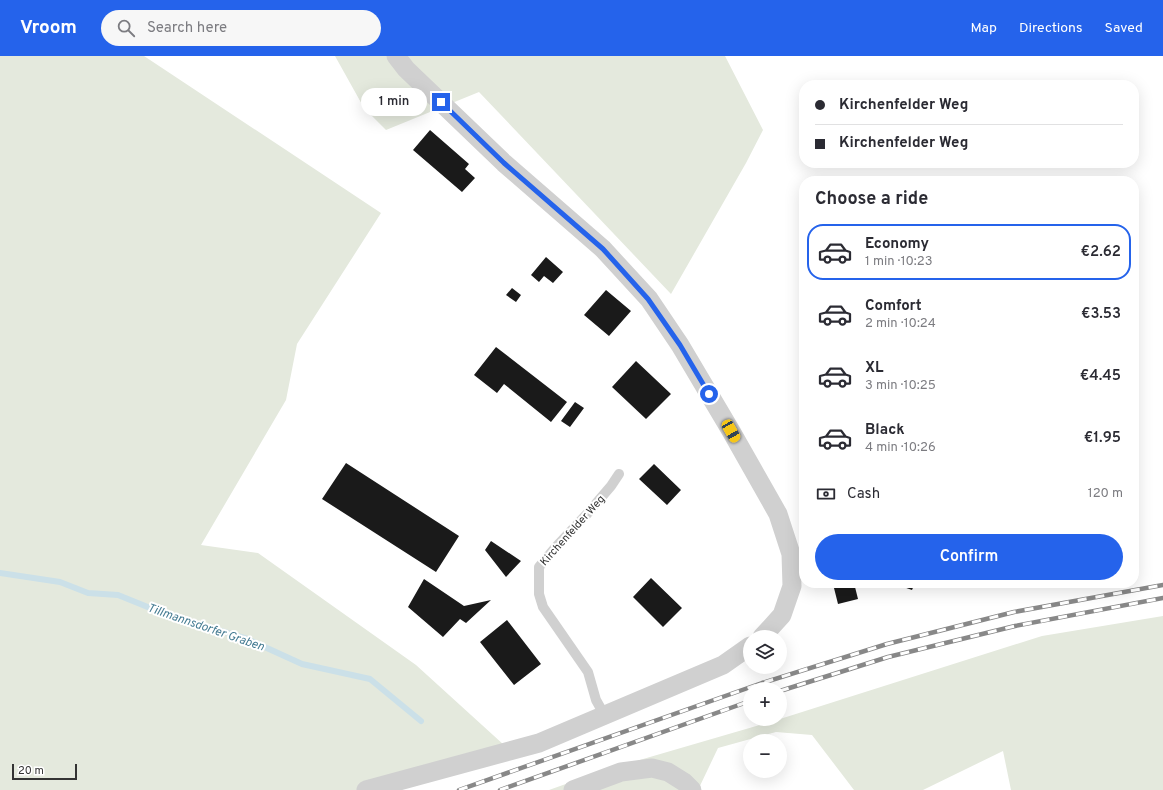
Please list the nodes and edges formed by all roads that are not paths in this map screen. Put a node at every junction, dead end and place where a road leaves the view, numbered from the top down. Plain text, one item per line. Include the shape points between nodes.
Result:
1 (396, 56) edge
2 (618, 474) dead end
3 (768, 630) edge
4 (743, 651) edge
5 (604, 716) junction
6 (366, 790) edge
7 (573, 790) edge
8 (692, 790) edge

1 - 3 street via 406,70 504,163 603,249 648,299 680,345 778,514 791,554 792,586 782,615
2 - 5 lane, Kirchenfelder Weg via 611,486 539,567 539,594 543,607 588,672 596,700
4 - 5 street via 723,665
5 - 6 street via 539,743
7 - 8 street via 621,772 652,768 668,772

